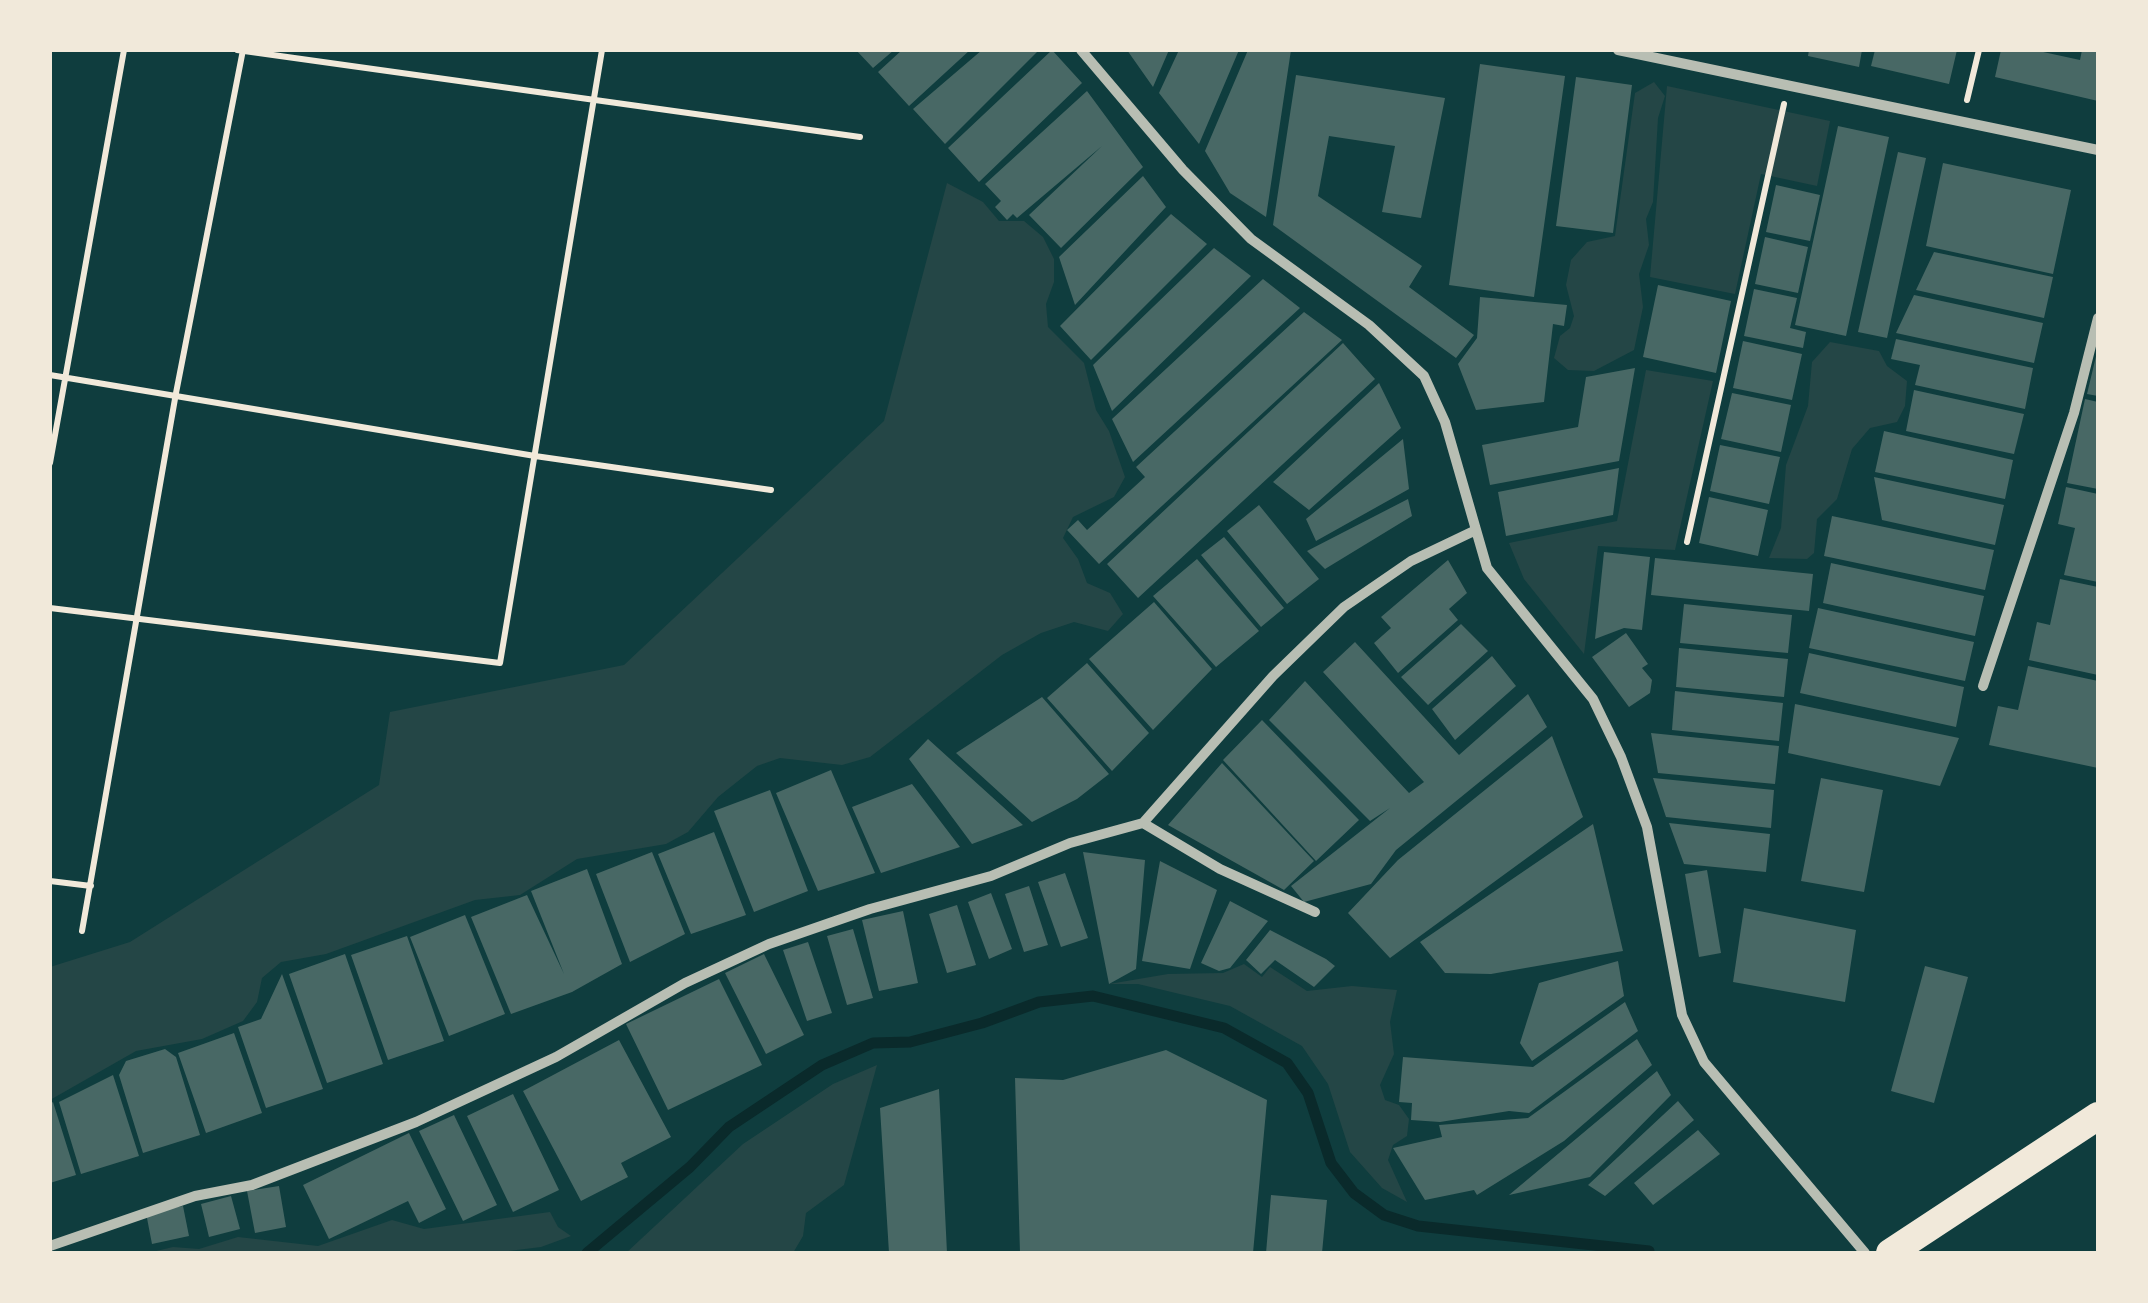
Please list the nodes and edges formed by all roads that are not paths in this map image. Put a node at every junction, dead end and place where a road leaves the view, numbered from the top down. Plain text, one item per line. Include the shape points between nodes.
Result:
1 (1081, 50) edge
2 (1618, 50) edge
3 (2098, 150) edge
4 (2098, 318) edge
5 (1476, 530) junction
6 (1983, 686) dead end
7 (1143, 823) junction
8 (1315, 912) dead end
9 (2098, 1116) edge
10 (50, 1246) edge
11 (1865, 1253) edge
12 (1890, 1253) edge

1 - 5 street via 1182,170 1251,239 1369,325 1424,376 1445,422
2 - 3 street
4 - 6 street via 2074,413
5 - 7 street via 1411,562 1344,608 1273,676
5 - 11 street via 1486,568 1592,700 1621,756 1647,827 1682,1016 1704,1062
7 - 8 street via 1220,869
7 - 10 street via 769,944 416,1122 252,1186 194,1196
9 - 12 highway

